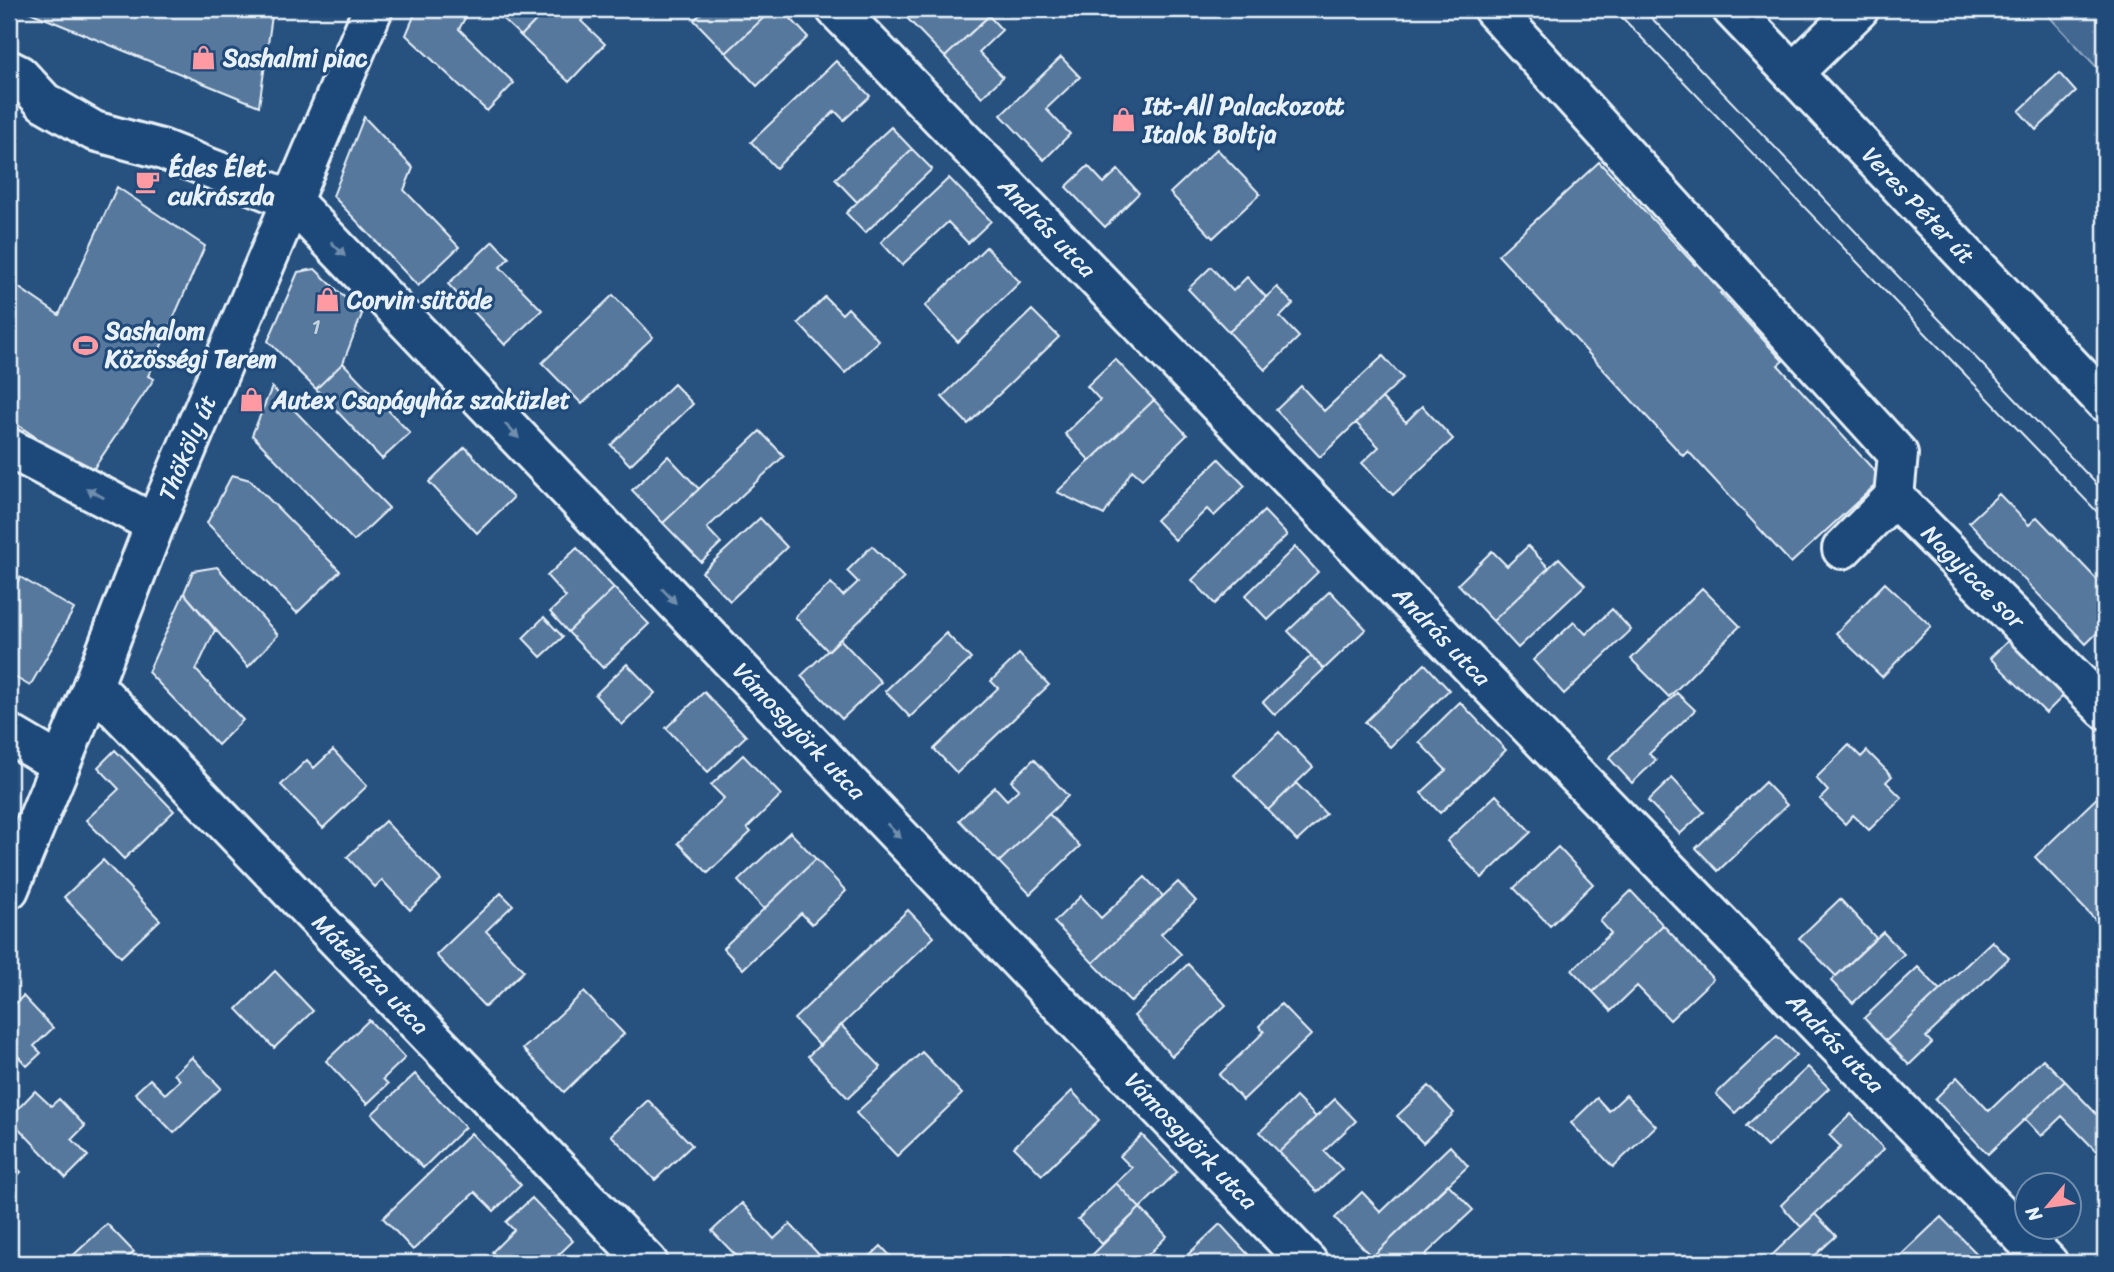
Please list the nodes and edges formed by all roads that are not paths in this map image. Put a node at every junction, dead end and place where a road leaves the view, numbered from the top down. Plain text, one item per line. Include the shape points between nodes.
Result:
1 (373, 9) edge
2 (836, 9) edge
3 (1493, 9) edge
4 (1732, 9) edge
5 (1859, 9) edge
6 (9, 70) edge
7 (1793, 73) junction
8 (27, 98) edge
9 (291, 200) junction
10 (2105, 402) edge
11 (9, 448) edge
12 (1894, 497) junction
13 (155, 524) junction
14 (1842, 549) dead end
15 (93, 685) junction
16 (2105, 709) edge
17 (9, 734) edge
18 (60, 764) junction
19 (9, 889) edge
20 (648, 1263) edge
21 (1308, 1263) edge
22 (2048, 1263) edge

1 - 9 street, Thököly út
2 - 22 street, András utca
3 - 12 street via 1898,454
4 - 7 street, Veres Péter út
5 - 7 street
6 - 8 street via 19,75
7 - 10 street, Veres Péter út
8 - 9 street via 94,131 161,149
9 - 13 street, Thököly út
9 -> 21 street, Vámosgyörk utca
13 -> 11 street
12 - 14 street
12 - 16 street, Nagyicce sor
13 - 15 street, Thököly út
15 - 18 street, Thököly út
15 - 20 street, Mátéháza utca
17 - 18 street
18 - 19 street, Thököly út

